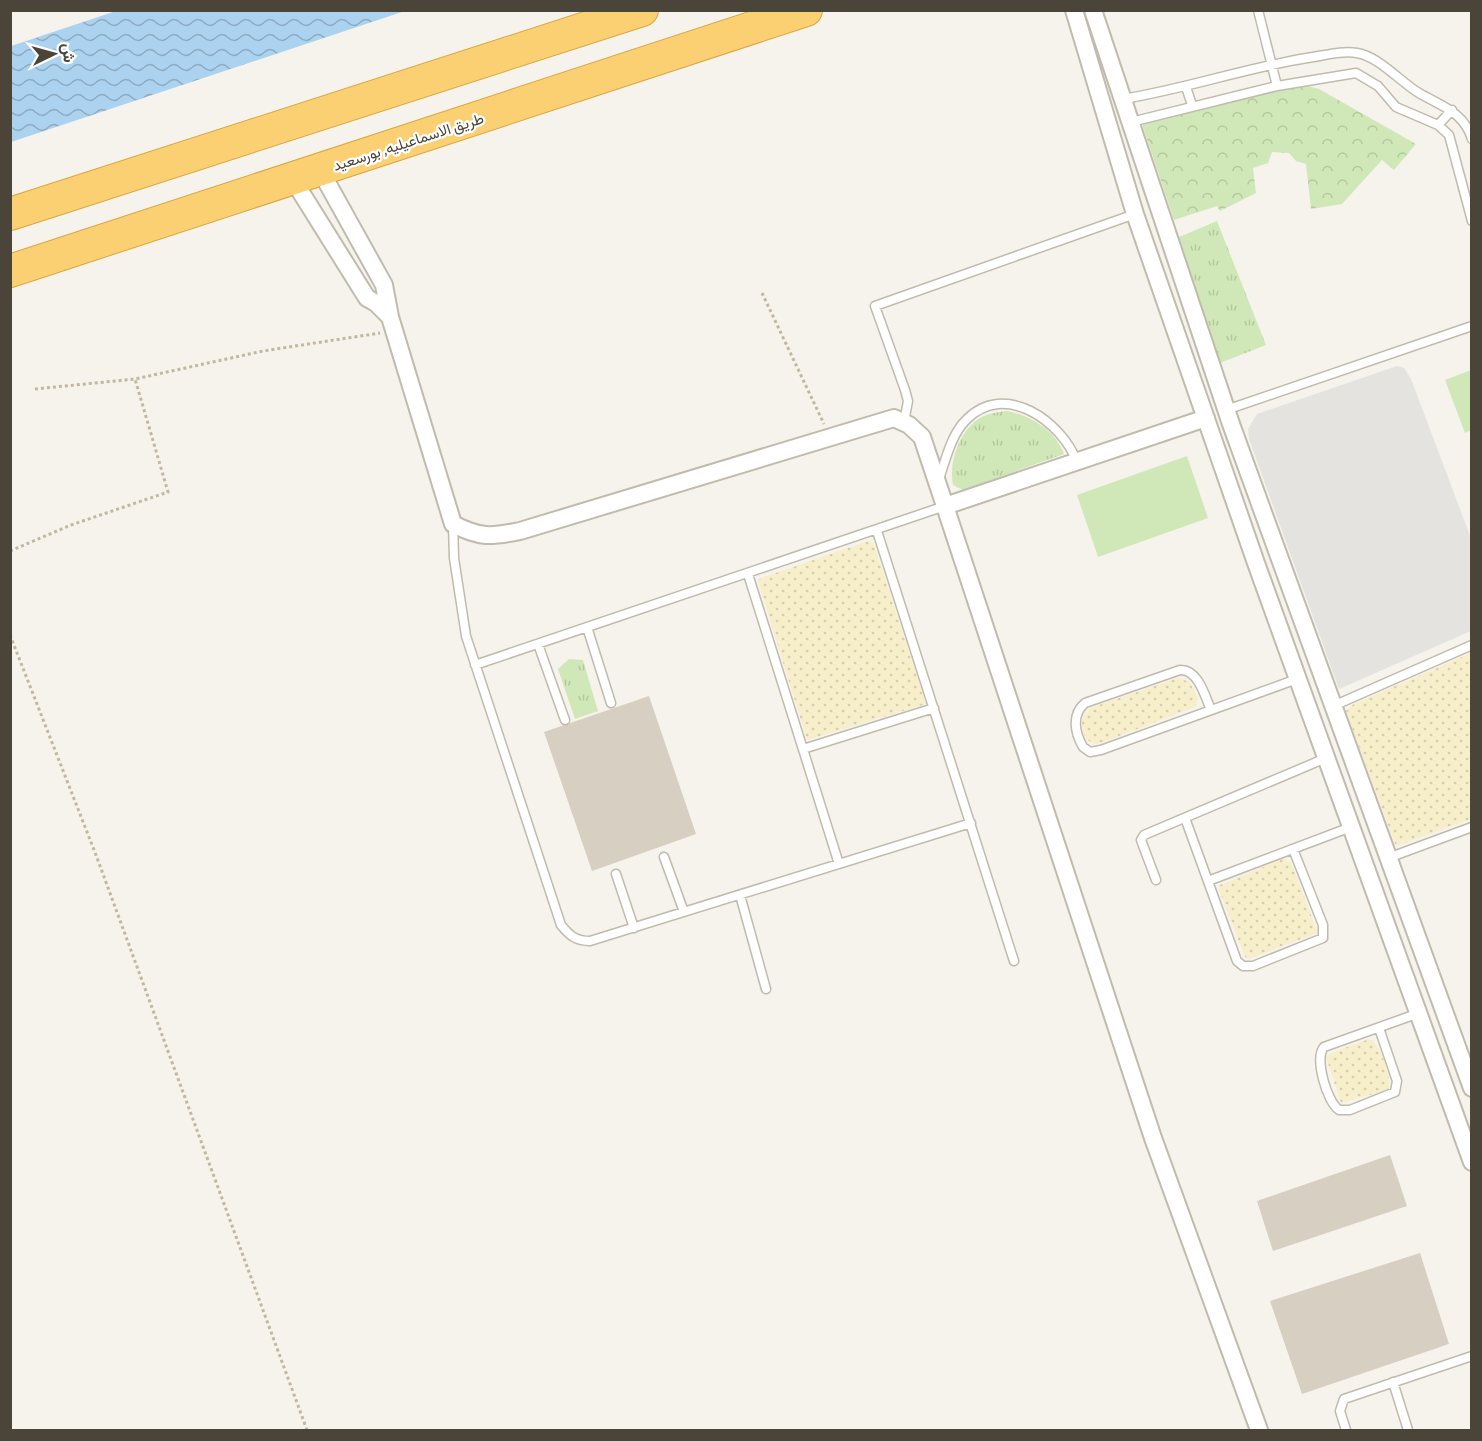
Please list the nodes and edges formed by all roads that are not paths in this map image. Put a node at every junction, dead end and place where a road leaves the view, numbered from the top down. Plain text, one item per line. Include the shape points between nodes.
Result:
1 (642, 10) edge
2 (806, 10) edge
3 (1074, 10) edge
4 (1093, 10) edge
5 (1258, 10) edge
6 (1272, 64) junction
7 (1277, 86) junction
8 (1186, 87) junction
9 (1123, 99) junction
10 (1192, 105) junction
11 (1452, 110) junction
12 (1131, 122) junction
13 (1438, 125) junction
14 (1111, 129) junction
15 (1472, 140) edge
16 (306, 174) junction
17 (10, 214) edge
18 (1135, 214) junction
19 (1472, 221) edge
20 (10, 271) edge
21 (390, 317) junction
22 (1472, 326) edge
23 (1226, 410) junction
24 (1206, 417) junction
25 (904, 422) junction
26 (1077, 462) junction
27 (937, 484) junction
28 (945, 506) junction
29 (453, 524) junction
30 (878, 531) junction
31 (1278, 555) junction
32 (1256, 563) junction
33 (748, 574) junction
34 (587, 627) junction
35 (538, 644) junction
36 (1472, 645) edge
37 (475, 665) junction
38 (1320, 670) junction
39 (1297, 679) junction
40 (611, 703) dead end
41 (1333, 706) junction
42 (934, 708) junction
43 (1211, 710) junction
44 (565, 720) dead end
45 (803, 749) junction
46 (1326, 758) junction
47 (1185, 818) junction
48 (970, 823) junction
49 (1351, 827) junction
50 (1472, 827) edge
51 (1293, 849) junction
52 (664, 857) dead end
53 (1388, 858) junction
54 (839, 864) junction
55 (616, 874) dead end
56 (1156, 880) dead end
57 (1208, 881) junction
58 (740, 895) junction
59 (684, 912) junction
60 (634, 928) junction
61 (1014, 961) dead end
62 (766, 989) dead end
63 (1419, 1013) junction
64 (1378, 1028) junction
65 (1470, 1078) edge
66 (1443, 1081) junction
67 (1472, 1162) edge
68 (1472, 1356) edge
69 (1393, 1382) junction
70 (1259, 1431) edge
71 (1346, 1431) edge
72 (1408, 1431) edge

1 - 17 highway
2 - 16 highway, طريق الاسماعيليه, بورسعيد
3 - 14 street
4 - 9 street
5 - 6 lane
6 - 7 lane
6 - 8 lane
6 - 11 lane via 1358,53
7 - 10 lane
7 - 13 lane via 1356,73 1378,86 1396,107
8 - 9 lane
8 - 10 lane
9 - 12 street
10 - 12 lane
11 - 13 lane
11 - 15 lane
12 - 14 street
12 - 23 street
13 - 19 lane via 1449,135 1454,148
14 - 18 street
16 - 20 highway, طريق الاسماعيليه, بورسعيد
16 - 21 street via 384,285
16 - 21 street via 367,298
18 - 24 street
18 - 25 lane via 875,306 908,402
21 - 29 street
22 - 23 lane
23 - 24 street
23 - 24 street
23 - 31 street
24 - 26 street
24 - 32 street
25 - 27 street via 921,437
25 - 29 street via 894,418 520,531 490,537
26 - 27 lane via 1063,436 1039,415 1014,405 993,406 975,413 959,430
26 - 28 street
27 - 28 street
28 - 30 lane
28 - 70 street via 1153,1138
29 - 37 lane via 458,596
30 - 33 lane
30 - 42 lane
31 - 32 street
31 - 38 street
32 - 39 street
33 - 34 lane
33 - 45 lane
34 - 35 lane
34 - 40 lane
35 - 37 lane
35 - 44 lane
36 - 41 lane
37 - 60 lane via 561,925 579,941
38 - 39 street
38 - 41 street
39 - 43 lane
39 - 46 street
41 - 53 street
42 - 45 lane
42 - 48 lane
43 - 43 lane via 1095,751 1083,747 1076,727 1076,715 1085,703 1179,670 1188,670 1195,676
45 - 54 lane
46 - 47 lane
46 - 49 street
47 - 56 lane via 1141,837 1142,849
47 - 57 lane
48 - 54 lane
48 - 61 lane
49 - 51 lane
49 - 63 street
50 - 53 lane
51 - 57 lane
51 - 57 lane via 1324,931 1320,940 1301,948 1252,966 1240,964
52 - 59 lane
53 - 65 street
54 - 58 lane
55 - 60 lane
58 - 59 lane
58 - 62 lane
59 - 60 lane
63 - 64 lane
63 - 66 street
64 - 64 lane via 1324,1047 1320,1052 1319,1063 1332,1103 1339,1110 1350,1110 1395,1092 1397,1081
65 - 66 street
66 - 67 street
68 - 69 lane
69 - 71 lane via 1341,1402
69 - 72 lane

